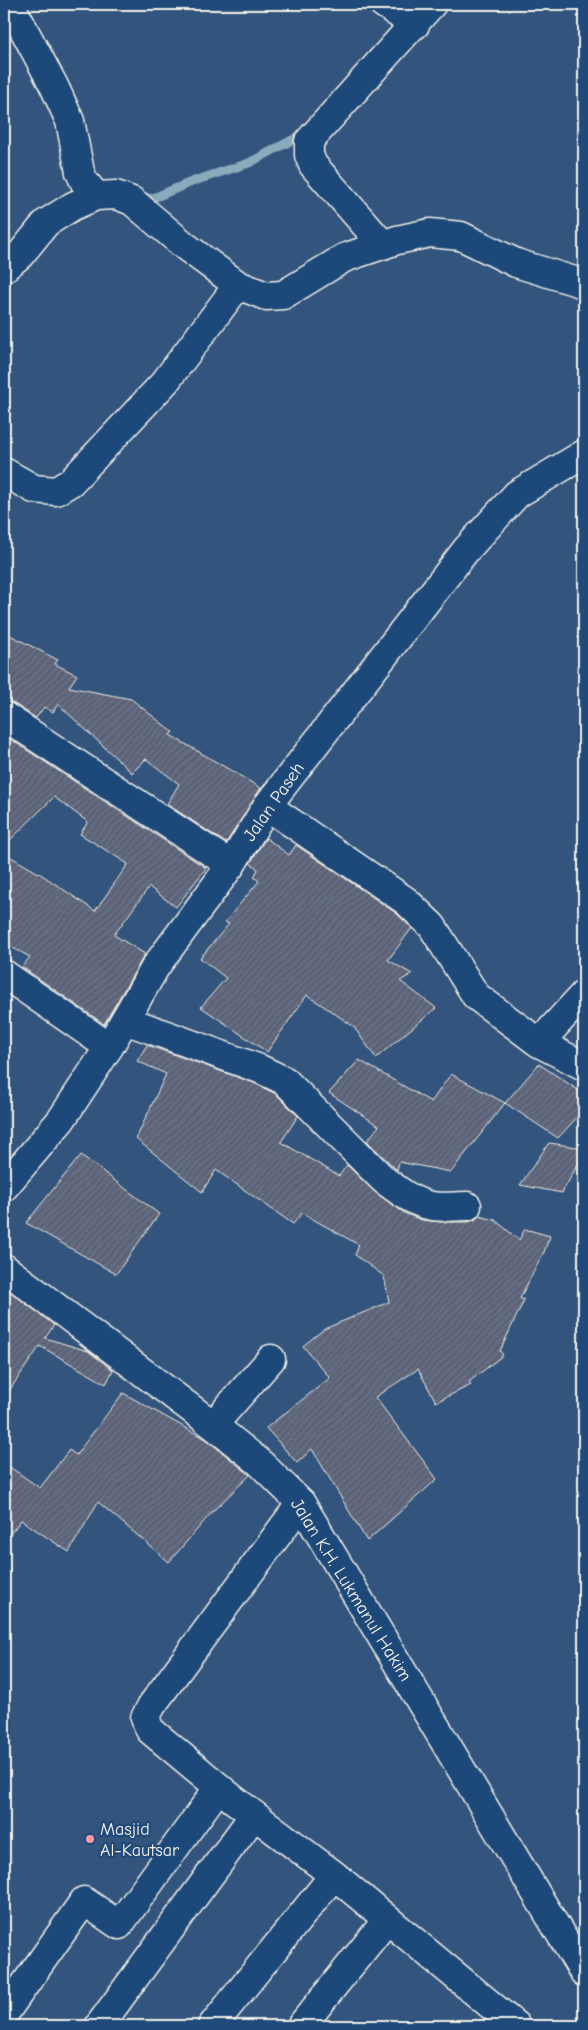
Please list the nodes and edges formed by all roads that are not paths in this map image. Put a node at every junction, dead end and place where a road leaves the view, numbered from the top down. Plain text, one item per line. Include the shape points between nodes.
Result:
1 (10, 4) edge
2 (432, 4) edge
3 (402, 16) edge
4 (91, 189) junction
5 (383, 245) junction
6 (4, 268) edge
7 (584, 284) edge
8 (238, 285) junction
9 (584, 454) edge
10 (4, 472) edge
11 (4, 716) edge
12 (267, 806) junction
13 (231, 865) junction
14 (4, 974) edge
15 (584, 994) edge
16 (125, 1020) junction
17 (539, 1043) junction
18 (109, 1047) junction
19 (584, 1066) edge
20 (4, 1187) edge
21 (468, 1206) dead end
22 (4, 1268) edge
23 (271, 1359) dead end
24 (213, 1426) junction
25 (302, 1503) junction
26 (219, 1787) junction
27 (254, 1815) junction
28 (334, 1876) junction
29 (387, 1920) junction
30 (584, 1973) edge
31 (4, 2014) edge
32 (99, 2026) edge
33 (212, 2026) edge
34 (301, 2026) edge
35 (516, 2026) edge

1 - 4 street via 70,121 77,163
2 - 3 street
3 - 5 street via 314,133 308,148 313,165
4 - 6 street via 73,206 46,223 20,255
4 - 8 street via 132,201 184,246
5 - 7 street via 430,233 461,236 516,263
5 - 8 street via 344,258 283,294 266,296
8 - 10 street via 165,382 71,482 56,491 34,489
9 - 12 street, Jalan Paseh via 517,494 473,543
11 - 13 street
12 - 13 street, Jalan Paseh
12 - 17 street via 406,901 432,926 476,996
13 - 16 street, Jalan Paseh via 156,966
14 - 18 street
15 - 17 street
16 - 18 street, Jalan Paseh
16 - 21 street via 285,1081 384,1180 401,1192 433,1206
17 - 19 street
18 - 20 street, Jalan Paseh via 61,1120
22 - 24 street, Jalan K.H. Lukmanul Hakim
23 - 24 street
24 - 25 street, Jalan K.H. Lukmanul Hakim via 258,1461
25 - 26 street via 145,1718 150,1730
25 - 30 street, Jalan K.H. Lukmanul Hakim
26 - 27 street
26 - 31 street via 119,1925 84,1901
27 - 28 street
27 - 32 street
28 - 29 street
28 - 33 street
29 - 34 street
29 - 35 street

